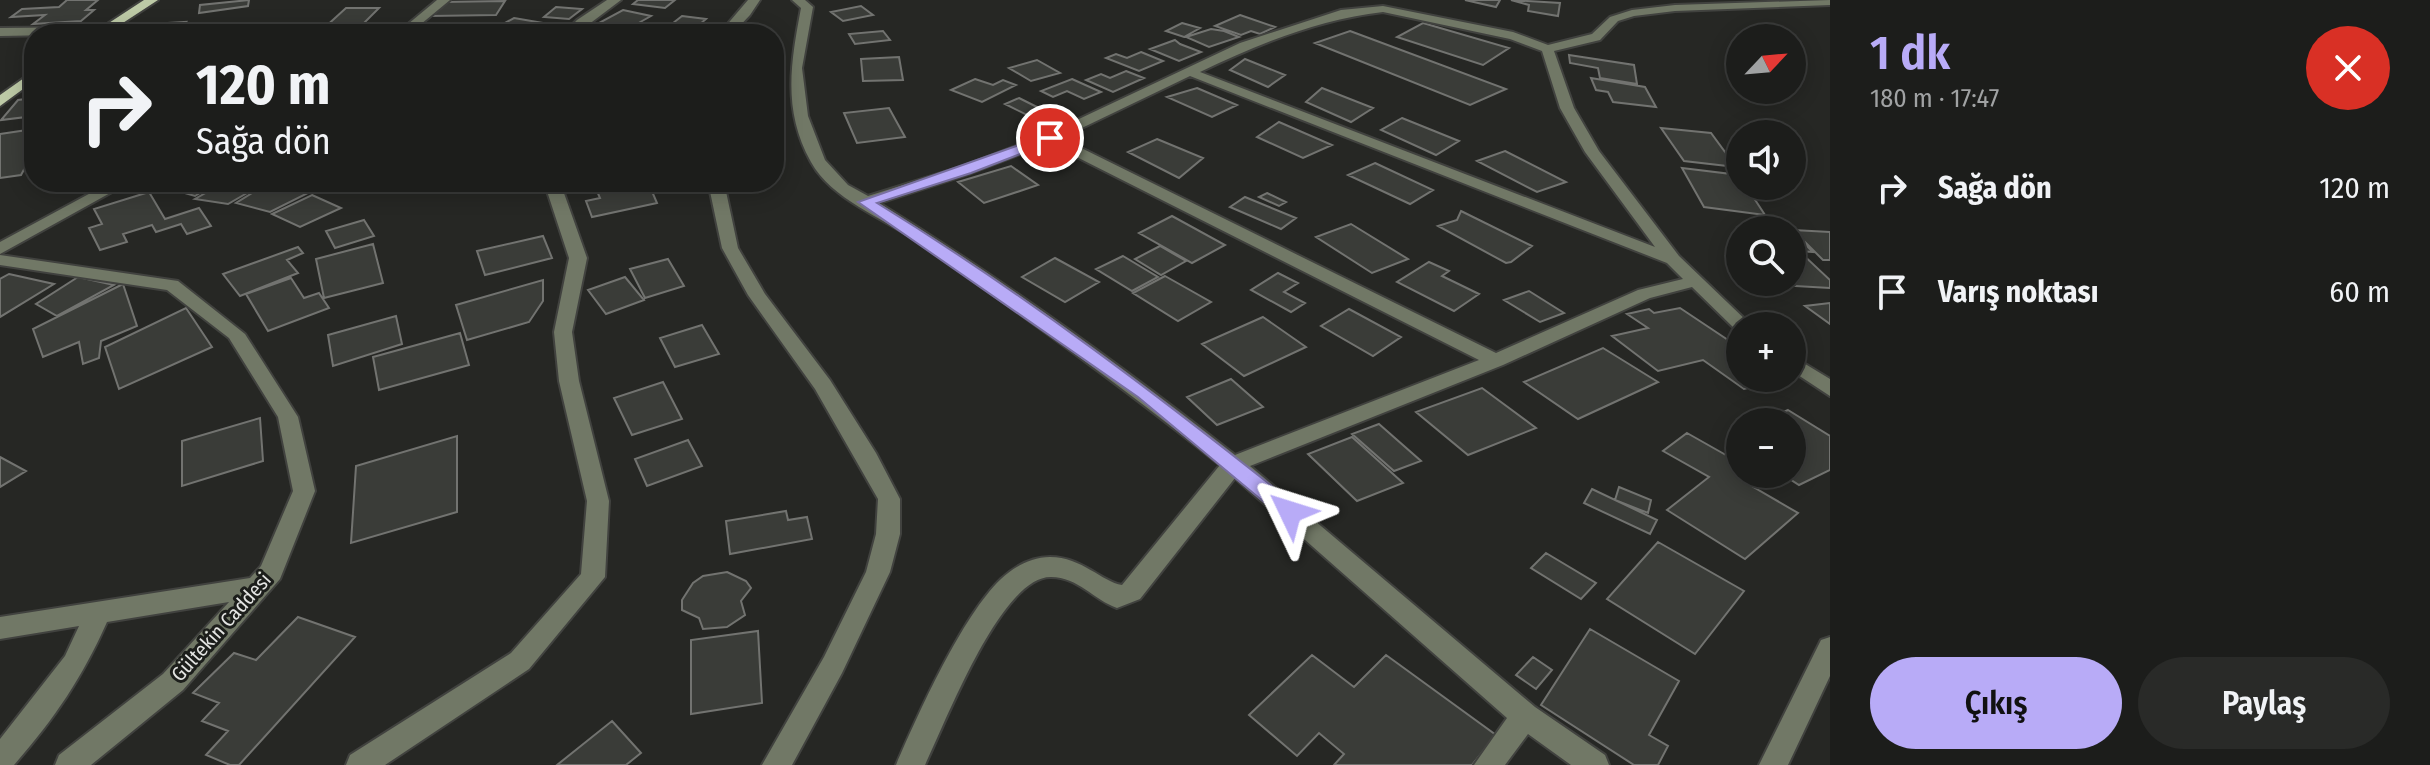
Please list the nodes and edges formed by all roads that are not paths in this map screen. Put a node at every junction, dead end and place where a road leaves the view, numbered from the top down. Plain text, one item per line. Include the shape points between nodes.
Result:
1 (152, 0) edge
2 (444, 0) edge
3 (615, 0) edge
4 (754, 0) edge
5 (798, 0) edge
6 (1830, 2) edge
7 (113, 24) edge
8 (414, 24) edge
9 (579, 24) edge
10 (735, 24) edge
11 (0, 32) edge
12 (24, 32) edge
13 (1547, 49) junction
14 (1190, 72) junction
15 (24, 83) edge
16 (0, 102) edge
17 (1050, 138) junction
18 (104, 192) edge
19 (555, 192) edge
20 (718, 192) edge
21 (866, 202) junction
22 (0, 249) edge
23 (0, 260) edge
24 (1673, 260) junction
25 (1695, 281) junction
26 (1728, 312) edge
27 (1496, 361) junction
28 (1806, 372) edge
29 (1830, 389) edge
30 (1233, 464) junction
31 (258, 587) junction
32 (98, 612) junction
33 (0, 628) edge
34 (1830, 648) edge
35 (1525, 716) junction
36 (0, 760) edge
37 (69, 765) edge
38 (360, 765) edge
39 (776, 765) edge
40 (910, 765) edge
41 (1488, 765) edge
42 (1595, 765) edge
43 (1773, 765) edge

1 - 7 main road
2 - 8 street
3 - 9 street
4 - 10 street
5 - 21 street via 807,7 796,68 801,116 818,162
6 - 13 street via 1632,13 1614,19 1596,37
11 - 12 street
13 - 14 street via 1480,28 1360,9 1300,25
13 - 24 street via 1567,108 1592,152
14 - 17 street
14 - 24 street
15 - 16 main road
17 - 21 street
17 - 27 street
18 - 22 street
19 - 38 street via 578,258 563,332 569,381 598,501 593,577 520,661
20 - 39 street via 730,248 757,295 823,385 889,499 888,534 878,572
21 - 30 street via 1144,393
23 - 31 street, Gültekin Caddesi via 172,285 236,334 288,417 304,491 271,572
24 - 25 street
25 - 26 street
25 - 27 street via 1644,294
27 - 30 street
28 - 29 street
30 - 35 street
30 - 40 street via 1131,592 1117,598 1078,572 1040,568 1024,574 1000,596
31 - 32 street
31 - 37 street, Gültekin Caddesi via 173,682
32 - 33 street
32 - 36 street via 75,664
34 - 43 street
35 - 41 street
35 - 42 street

